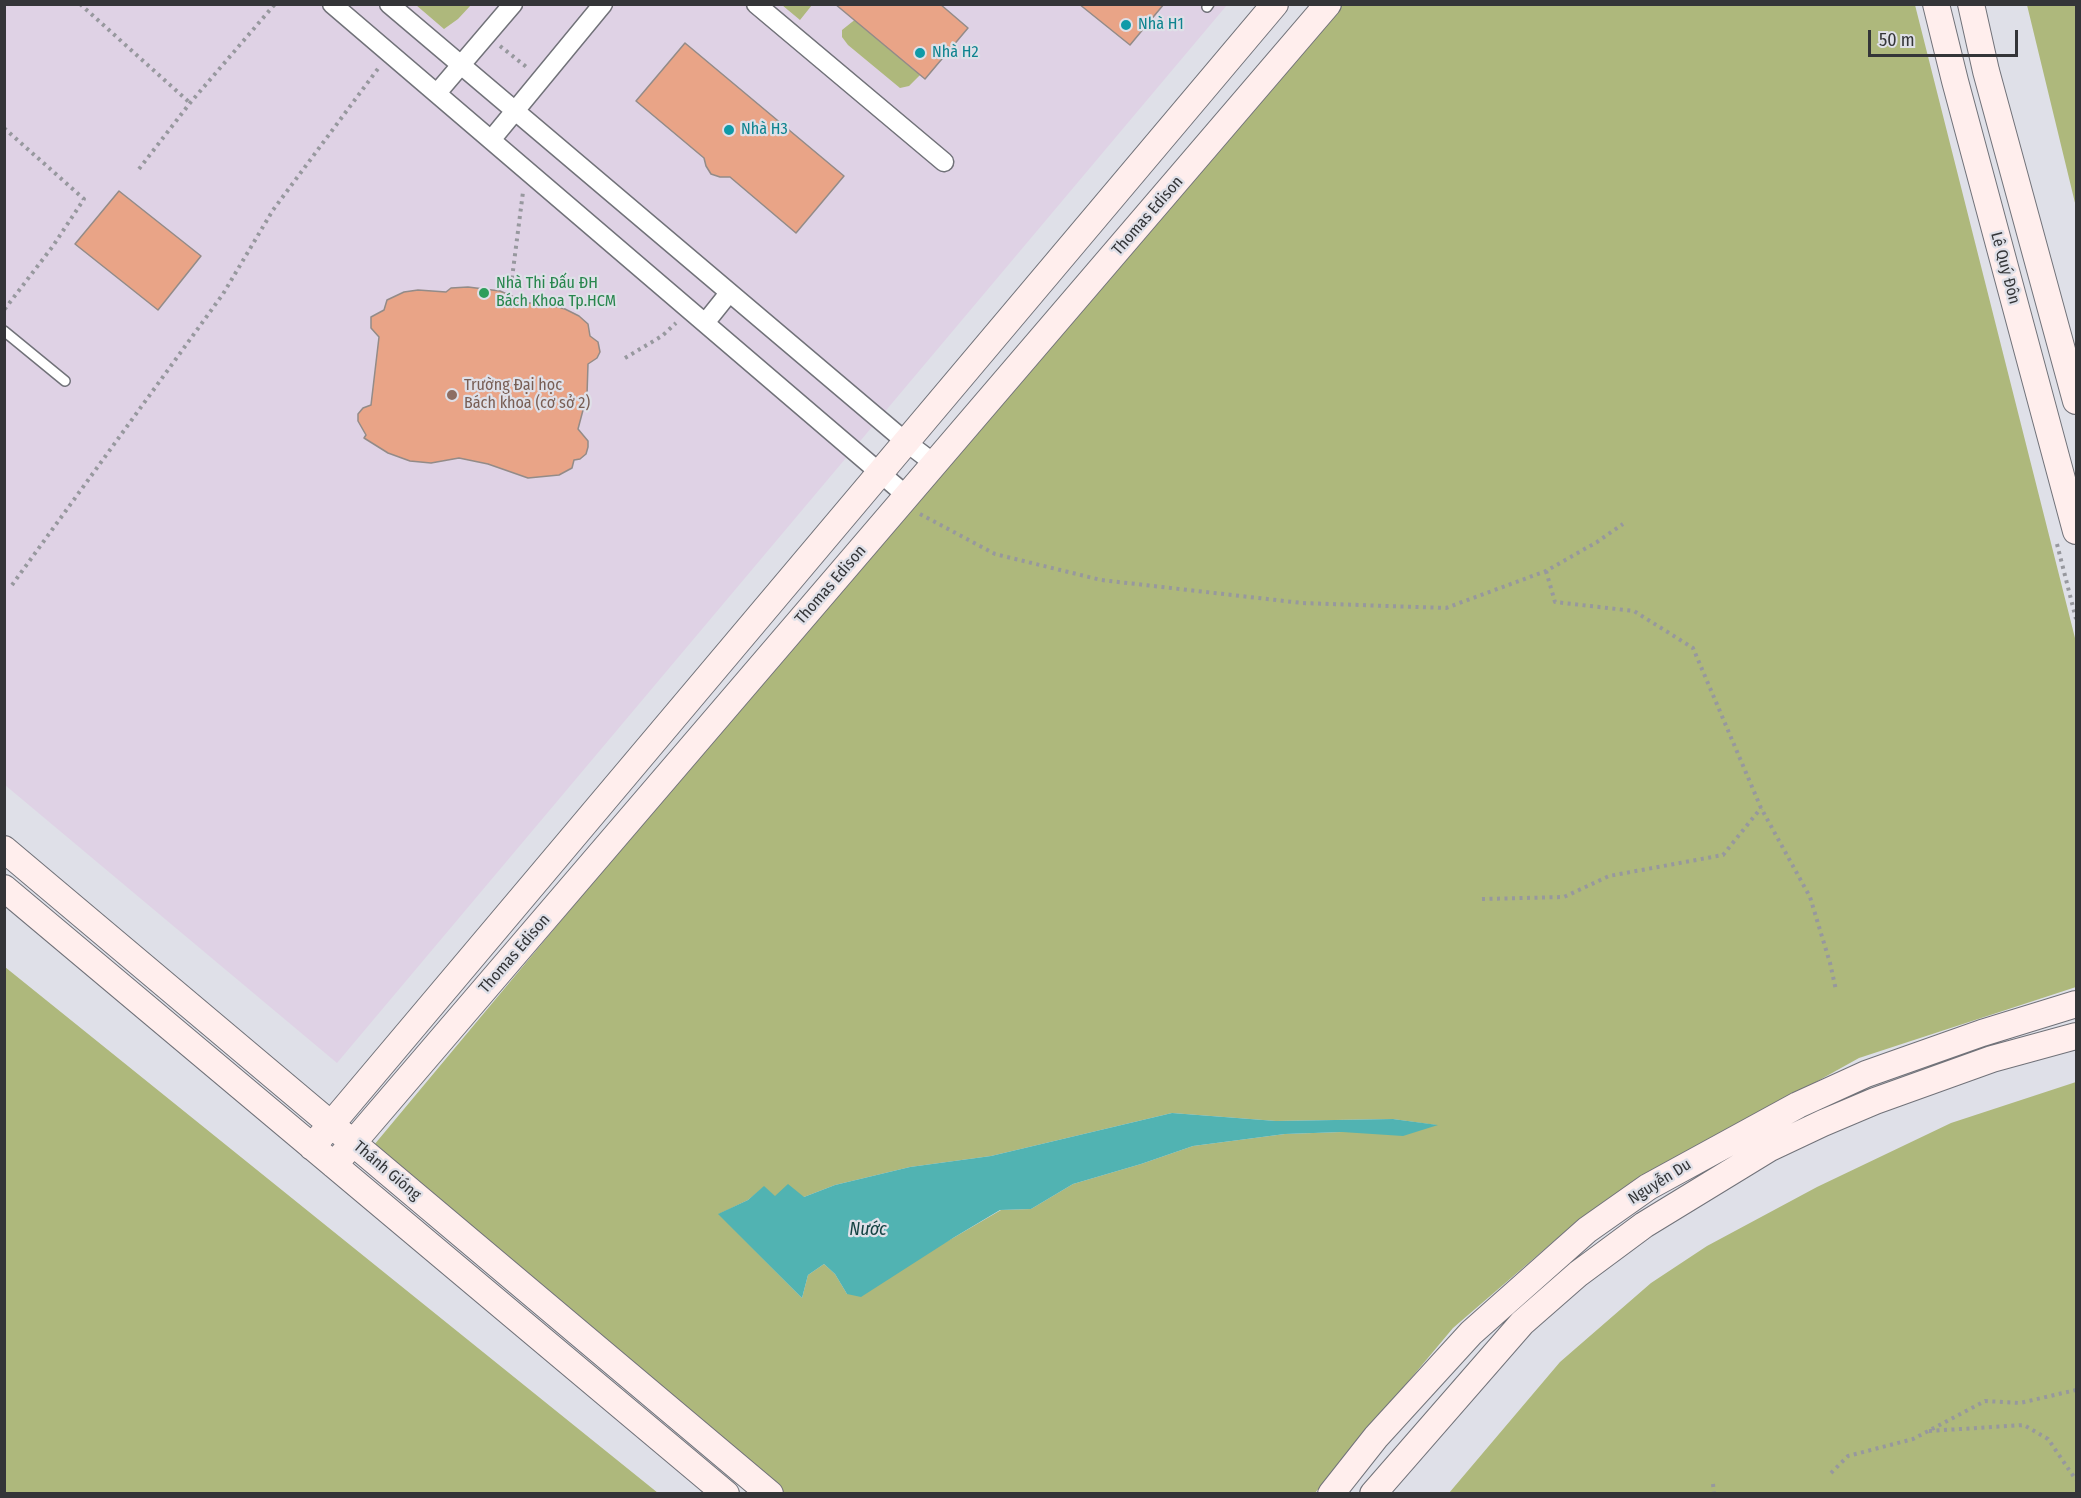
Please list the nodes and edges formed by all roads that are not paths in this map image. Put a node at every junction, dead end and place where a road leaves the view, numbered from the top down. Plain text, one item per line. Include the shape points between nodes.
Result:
1 (332, 4) edge
2 (389, 4) edge
3 (513, 4) edge
4 (603, 4) edge
5 (756, 4) edge
6 (1275, 4) edge
7 (1328, 4) edge
8 (1936, 4) edge
9 (1971, 4) edge
10 (461, 66) junction
11 (1986, 71) junction
12 (1955, 81) junction
13 (436, 93) junction
14 (515, 111) junction
15 (491, 140) junction
16 (944, 162) dead end
17 (2033, 244) junction
18 (2001, 254) junction
19 (729, 293) junction
20 (705, 323) junction
21 (4, 331) edge
22 (65, 381) dead end
23 (2076, 401) edge
24 (906, 442) junction
25 (935, 464) junction
26 (2068, 467) edge
27 (880, 473) junction
28 (904, 500) junction
29 (2076, 531) edge
30 (4, 849) edge
31 (4, 888) edge
32 (2076, 1004) edge
33 (2076, 1036) edge
34 (332, 1124) junction
35 (354, 1143) junction
36 (312, 1147) junction
37 (334, 1165) junction
38 (1360, 1459) junction
39 (1380, 1486) edge
40 (763, 1491) edge
41 (726, 1494) edge
42 (1331, 1494) edge

1 - 13 street
2 - 10 street
3 - 10 street
4 - 14 street
5 - 16 street
6 - 24 street, Thomas Edison
7 - 25 street, Thomas Edison
8 - 12 street, Lê Quý Đôn
9 - 11 street, Lê Quý Đôn
10 - 13 street
10 - 14 street
11 - 12 street
11 - 17 street, Lê Quý Đôn
12 - 18 street, Lê Quý Đôn
13 - 15 street
14 - 15 street
14 - 19 street
15 - 20 street
17 - 18 street
17 - 23 street, Lê Quý Đôn
18 - 26 street, Lê Quý Đôn
19 - 20 street
19 - 24 street
20 - 27 street
21 - 22 lane
24 - 25 street
24 - 27 street, Thomas Edison
25 - 28 street, Thomas Edison
26 - 29 street, Lê Quý Đôn
27 - 28 street
27 - 34 street, Thomas Edison
28 - 35 street, Thomas Edison
30 - 34 street, Thánh Gióng
31 - 36 street, Thánh Gióng
32 - 38 street, Nguyễn Du via 1866,1074 1798,1105 1648,1187 1587,1230 1471,1333
33 - 39 street, Nguyễn Du via 1992,1059 1823,1123 1770,1148 1644,1225 1578,1274 1522,1323
34 - 35 street, Thánh Gióng
34 - 36 street, Thomas Edison
35 - 37 street, Thomas Edison
35 - 40 street, Thánh Gióng
36 - 37 street, Thánh Gióng
37 - 41 street, Thánh Gióng
38 - 39 street
38 - 42 street, Nguyễn Du

